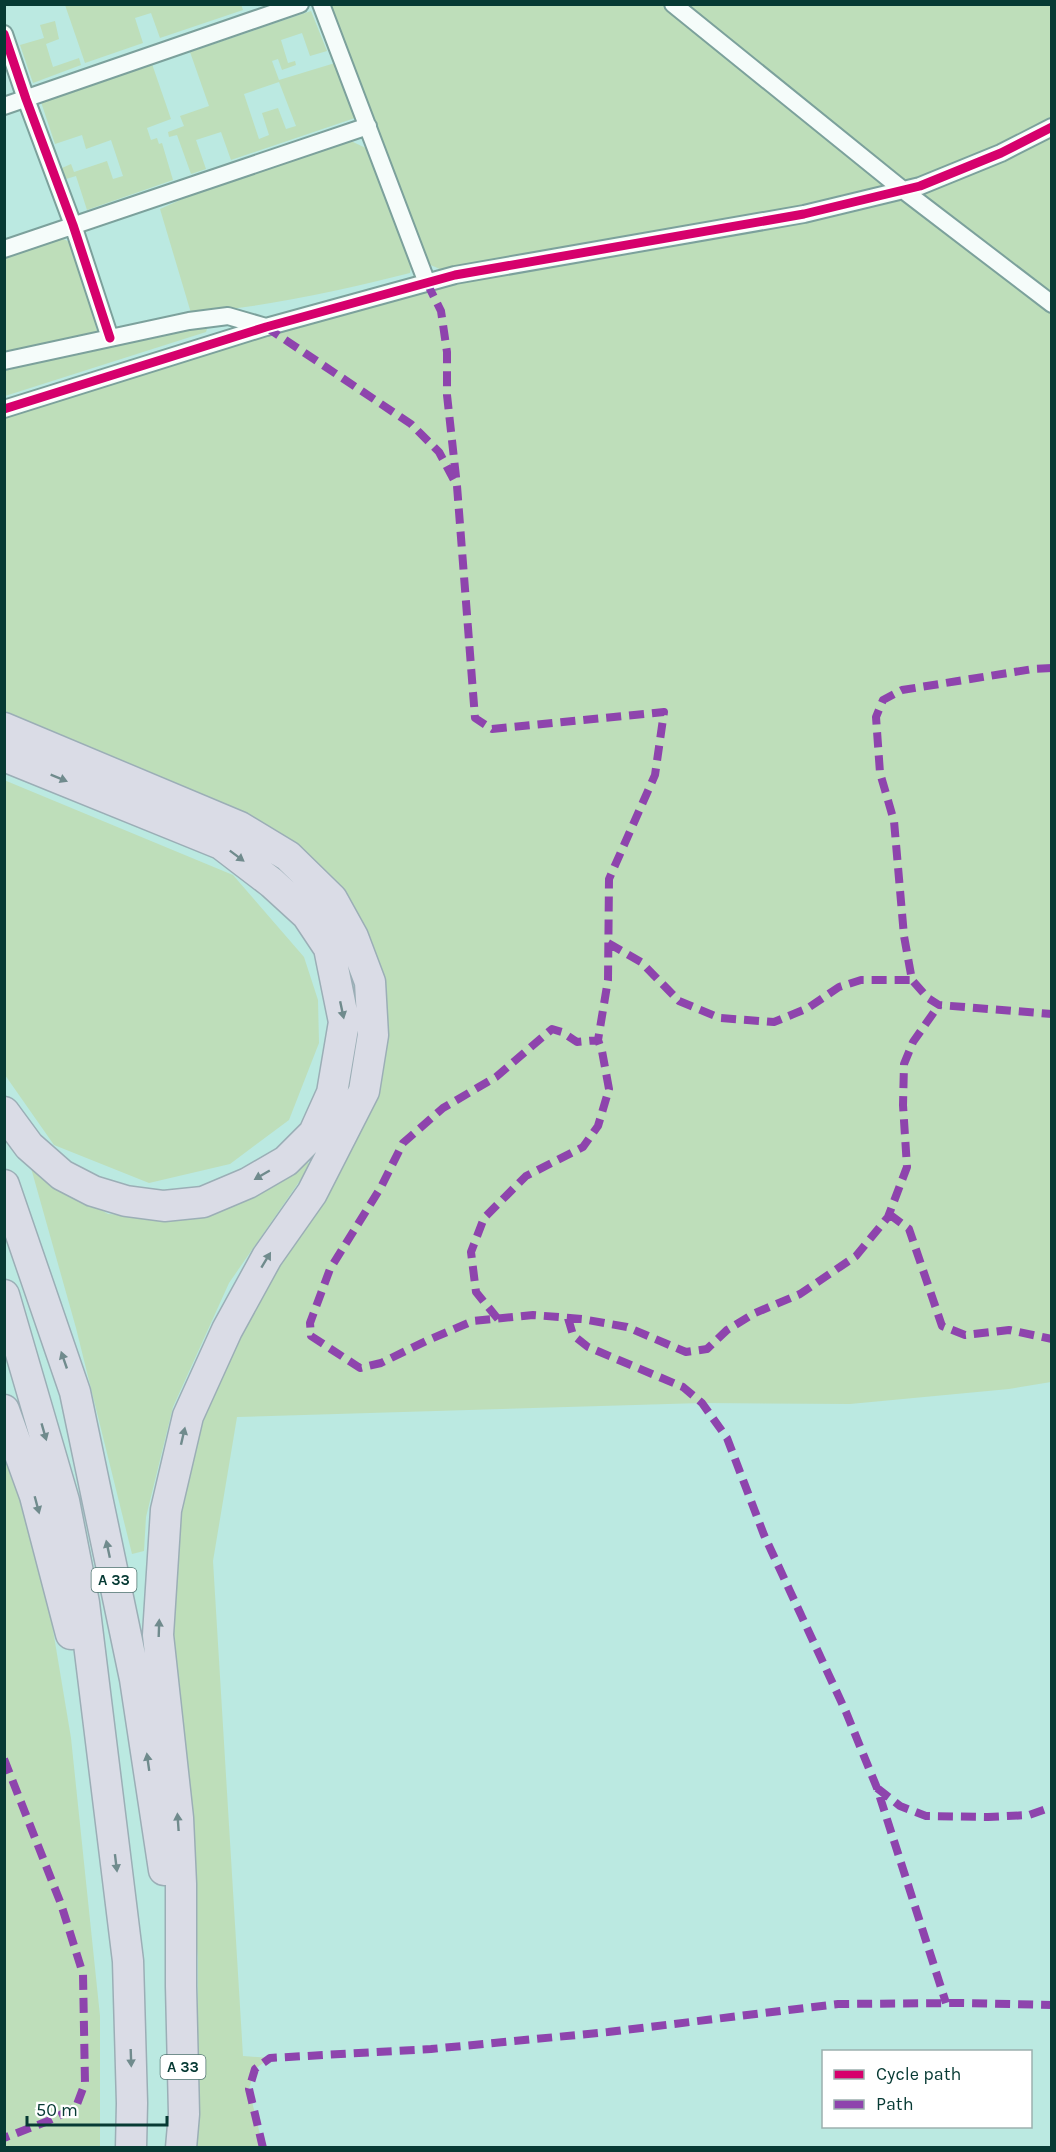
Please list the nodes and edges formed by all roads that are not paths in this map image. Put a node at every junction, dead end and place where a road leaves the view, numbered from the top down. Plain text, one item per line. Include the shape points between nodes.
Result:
1 (300, 4) edge
2 (321, 4) edge
3 (673, 4) edge
4 (4, 34) edge
5 (26, 99) junction
6 (4, 106) edge
7 (368, 126) junction
8 (1052, 127) edge
9 (903, 190) junction
10 (73, 225) junction
11 (4, 249) edge
12 (427, 283) junction
13 (1052, 304) edge
14 (266, 327) junction
15 (110, 338) junction
16 (4, 362) edge
17 (4, 409) edge
18 (4, 729) edge
19 (4, 756) edge
20 (4, 1112) edge
21 (4, 1185) edge
22 (4, 1295) edge
23 (4, 1410) edge
24 (106, 1770) junction
25 (181, 1986) junction
26 (131, 2148) edge
27 (181, 2148) edge

1 - 5 street
2 - 7 street
3 - 9 street
4 - 5 street
5 - 6 street
5 - 10 street
7 - 10 street
7 - 12 street
8 - 9 street via 1001,153
9 - 12 street via 804,214
9 - 13 street
10 - 11 street
10 - 15 street
12 - 14 street
14 - 15 street via 228,316
14 - 17 street
15 - 16 street
25 -> 18 highway via 178,1818 158,1635 166,1510 188,1416 227,1330 267,1257 312,1192 364,1091 373,1035 370,982 353,937 332,899 288,856 240,827
19 -> 20 highway via 220,844 272,883 307,915 329,948 344,1022 332,1092 314,1133 286,1161 203,1202 164,1206 93,1191 53,1168 29,1146
25 -> 21 highway, A 33 via 135,1679 75,1392
22 -> 24 highway, A 33 via 64,1501 84,1603
23 -> 24 highway via 35,1496
24 -> 26 highway, A 33 via 128,1961
25 - 27 highway, A 33

